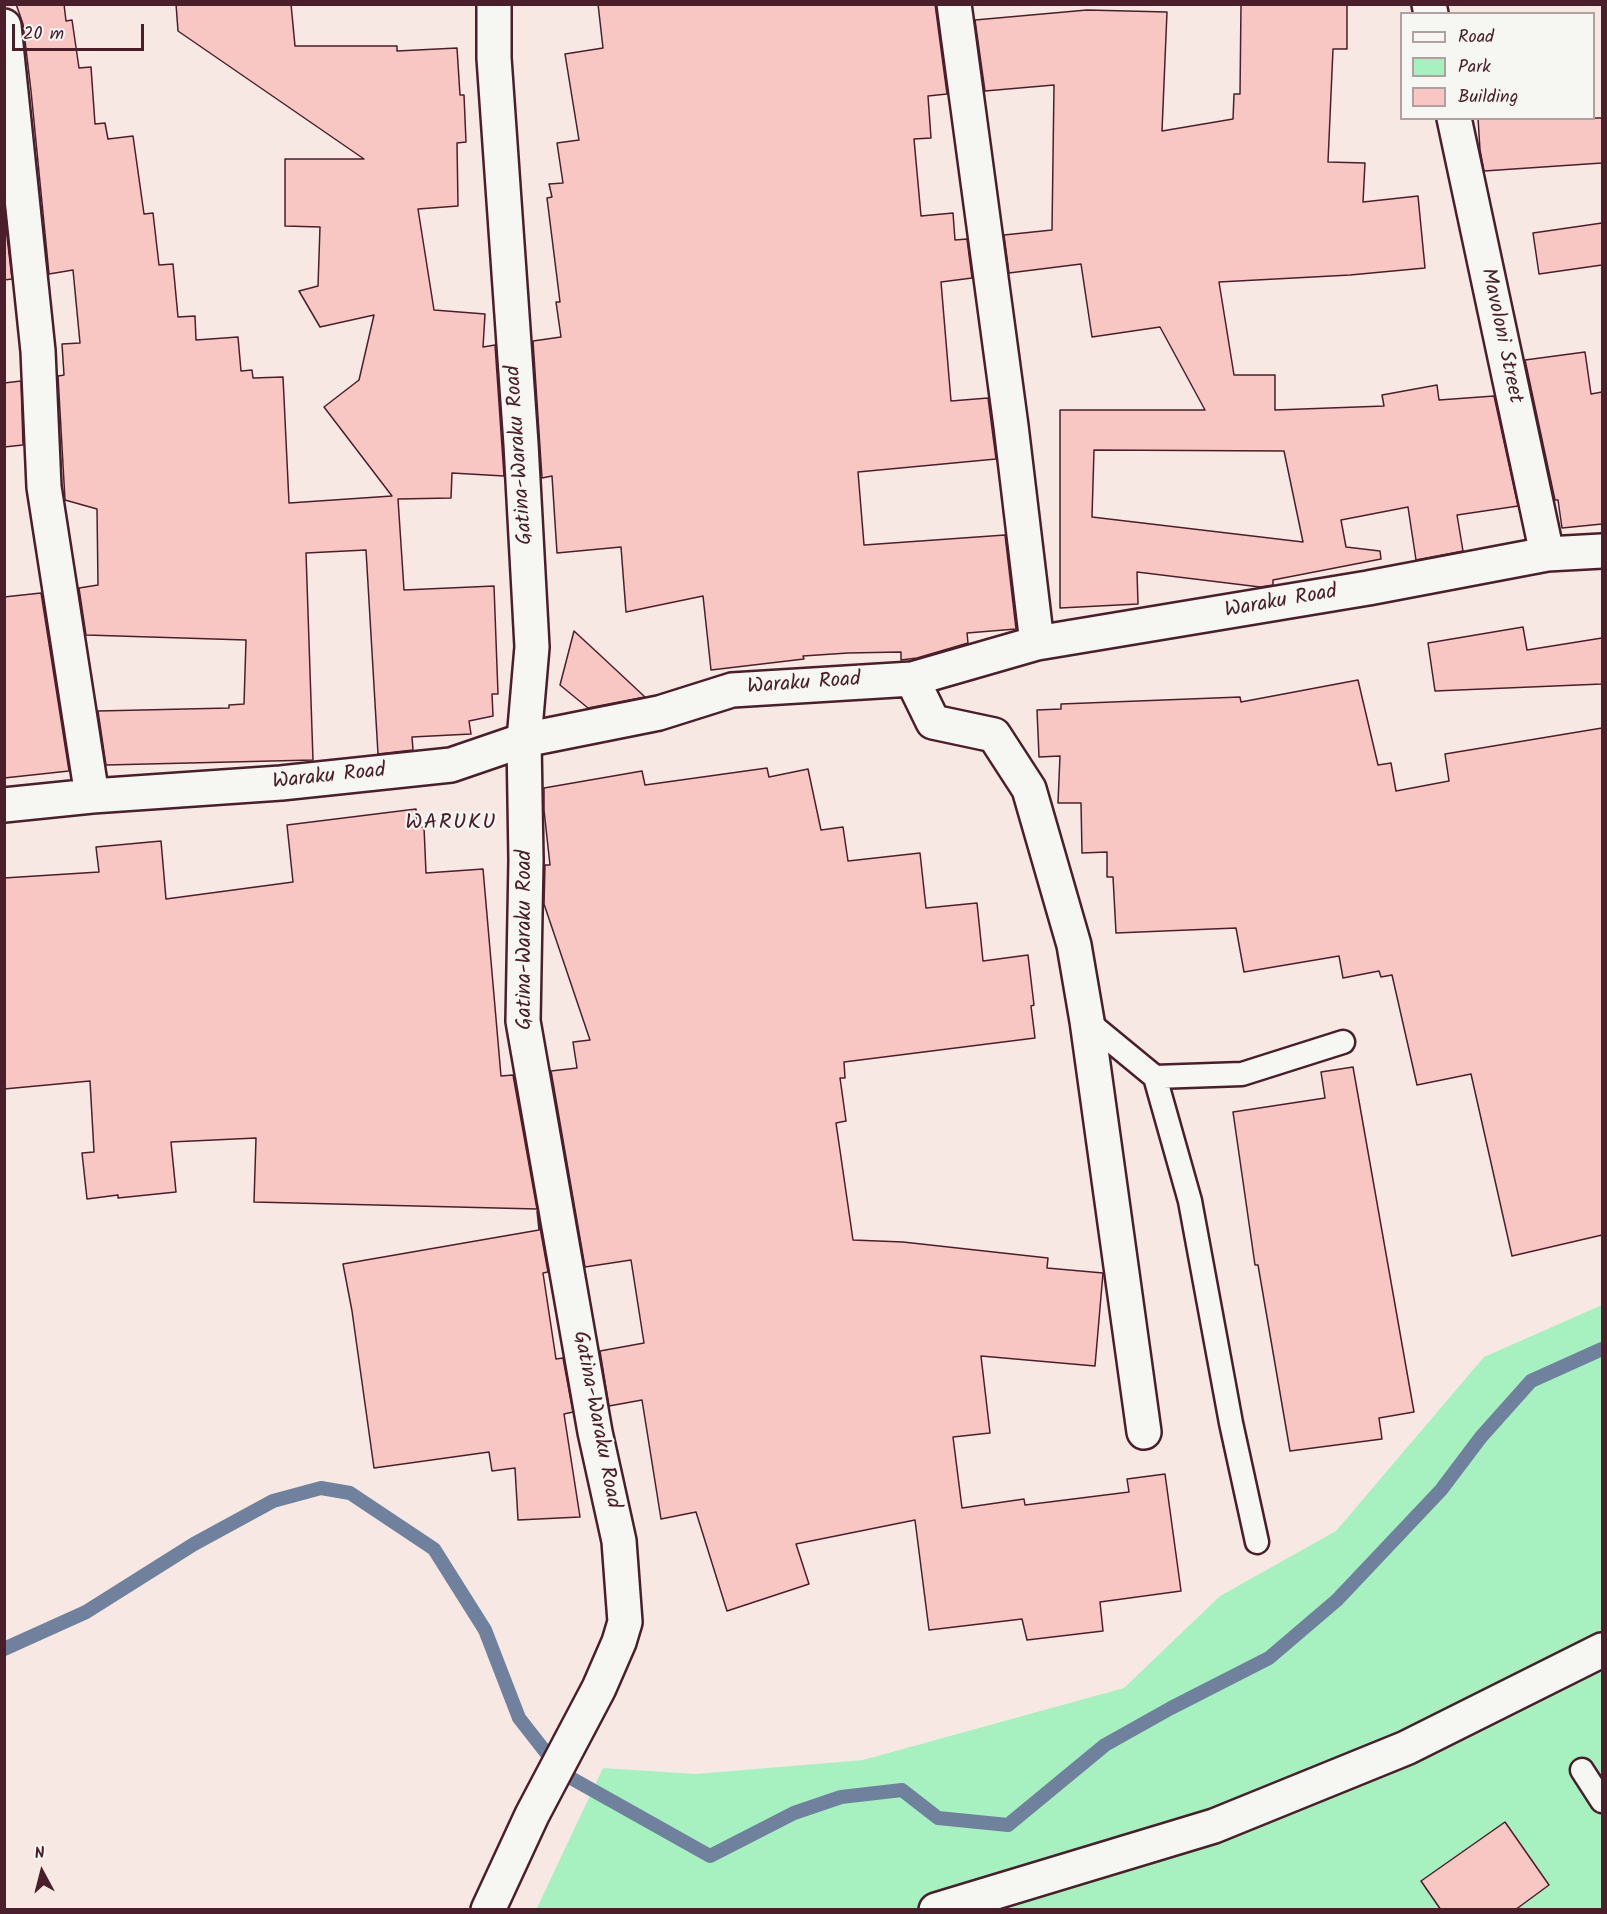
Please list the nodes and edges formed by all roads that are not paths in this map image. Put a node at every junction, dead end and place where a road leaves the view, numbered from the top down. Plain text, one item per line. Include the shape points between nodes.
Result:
1 (494, 4) edge
2 (954, 4) edge
3 (4, 26) edge
4 (1454, 120) edge
5 (1602, 551) edge
6 (1547, 554) junction
7 (1037, 643) junction
8 (912, 679) junction
9 (524, 740) junction
10 (92, 796) junction
11 (4, 805) edge
12 (1088, 1021) junction
13 (1343, 1042) dead end
14 (1155, 1077) junction
15 (1144, 1432) dead end
16 (1257, 1542) dead end
17 (1602, 1650) edge
18 (1582, 1770) dead end
19 (1602, 1801) edge
20 (488, 1910) edge
21 (936, 1910) edge

1 - 9 street, Gatina-Waraku Road via 494,58 532,647
2 - 7 street
3 - 10 street via 38,351 44,486
4 - 6 street, Mavoloni Street
5 - 6 street, Waraku Road
6 - 7 street, Waraku Road
7 - 8 street, Waraku Road
8 - 9 street, Waraku Road via 732,690 659,714
8 - 12 street via 933,722 994,735 1029,789 1074,945
9 - 10 street, Waraku Road via 452,765 281,783
9 - 20 street, Gatina-Waraku Road via 524,1021 596,1432 619,1541 625,1623 599,1688 532,1815
10 - 11 street, Waraku Road
12 - 14 lane
12 - 15 street
13 - 14 lane via 1242,1074
14 - 16 lane via 1190,1201
17 - 21 street via 1406,1748 1214,1826
18 - 19 lane

